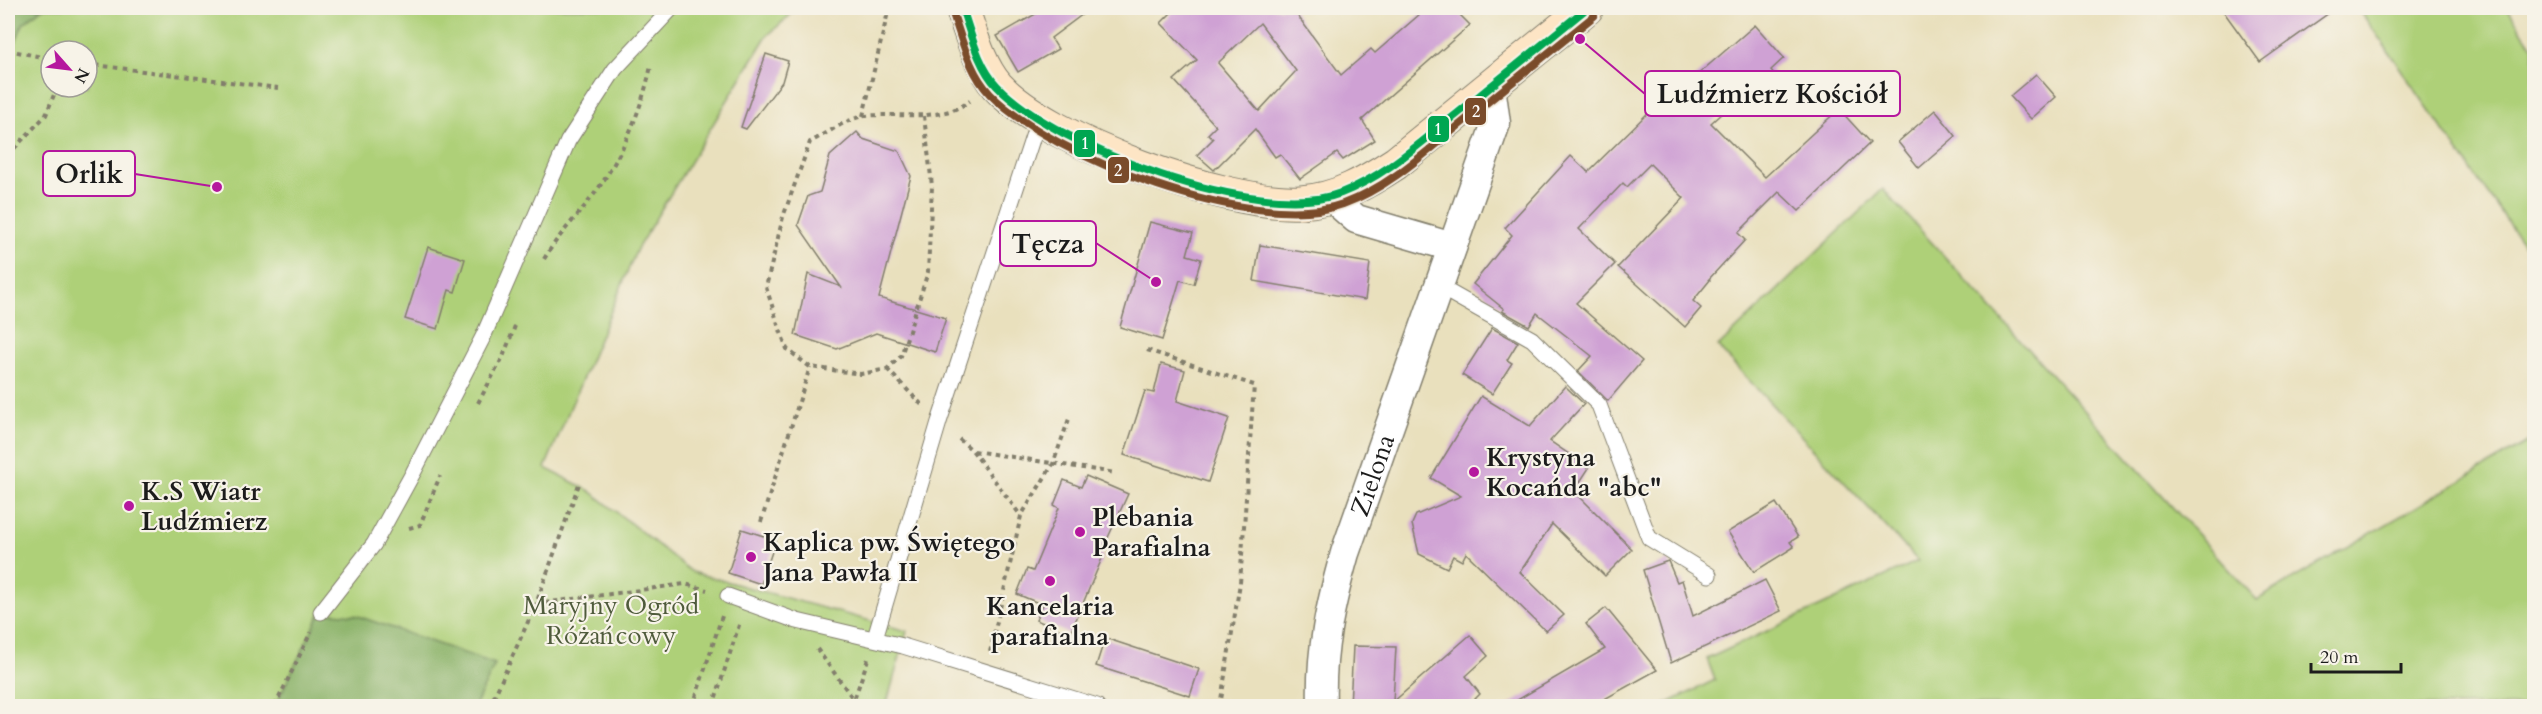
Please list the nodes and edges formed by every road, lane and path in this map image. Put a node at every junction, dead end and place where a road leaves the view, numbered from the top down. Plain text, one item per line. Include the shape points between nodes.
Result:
1 (672, 8) edge
2 (889, 8) edge
3 (962, 8) edge
4 (1587, 8) edge
5 (652, 29) junction
6 (8, 50) edge
7 (39, 56) edge
8 (99, 66) edge
9 (995, 84) junction
10 (1491, 86) junction
11 (278, 88) dead end
12 (52, 99) edge
13 (863, 116) junction
14 (924, 116) junction
15 (1038, 118) junction
16 (8, 155) edge
17 (1331, 197) junction
18 (1452, 247) junction
19 (542, 262) dead end
20 (1438, 286) junction
21 (520, 315) dead end
22 (1148, 350) dead end
23 (810, 367) junction
24 (475, 408) dead end
25 (1070, 416) dead end
26 (972, 450) dead end
27 (1053, 464) junction
28 (443, 468) dead end
29 (1115, 473) dead end
30 (579, 484) dead end
31 (760, 522) dead end
32 (386, 523) junction
33 (1709, 575) dead end
34 (728, 596) junction
35 (747, 602) junction
36 (536, 604) junction
37 (321, 612) joint
38 (797, 621) junction
39 (875, 638) junction
40 (986, 671) junction
41 (854, 700) junction
42 (275, 706) edge
43 (490, 706) edge
44 (693, 706) edge
45 (713, 706) edge
46 (852, 706) edge
47 (1097, 706) edge
48 (1220, 706) edge
49 (1322, 706) edge

1 - 5 lane
2 - 13 path
3 - 9 street
4 - 10 street
5 - 19 path via 652,61 642,104 593,196 560,232
5 - 32 lane via 615,69 568,141 483,337
6 - 7 path
8 - 11 path
9 - 14 path via 957,110
9 - 15 street
10 - 17 street via 1396,163 1367,182
10 - 18 street, Zielona via 1496,123
12 - 16 path via 46,115
13 - 14 path
13 - 23 path via 810,142 783,217 766,287 787,349
14 - 23 path via 933,186 928,273 901,356 887,369 861,374
15 - 17 street via 1084,143 1226,195 1267,202
15 - 39 lane via 939,422
17 - 18 street via 1356,219
18 - 20 street, Zielona
20 - 33 lane via 1532,339 1599,405 1649,538
20 - 49 street, Zielona via 1330,606 1321,666
21 - 24 path
22 - 48 path via 1254,385 1240,583
23 - 31 path
25 - 27 path
26 - 27 path
27 - 29 path
27 - 40 path via 1021,516
28 - 32 path via 420,525 411,528
30 - 36 path
32 - 37 lane
34 - 35 lane
34 - 36 path via 685,584
34 - 44 path
35 - 38 lane
35 - 45 path
36 - 43 path
37 - 42 path
38 - 39 lane
38 - 41 path
39 - 40 lane
39 - 41 path
40 - 47 lane
41 - 46 path

